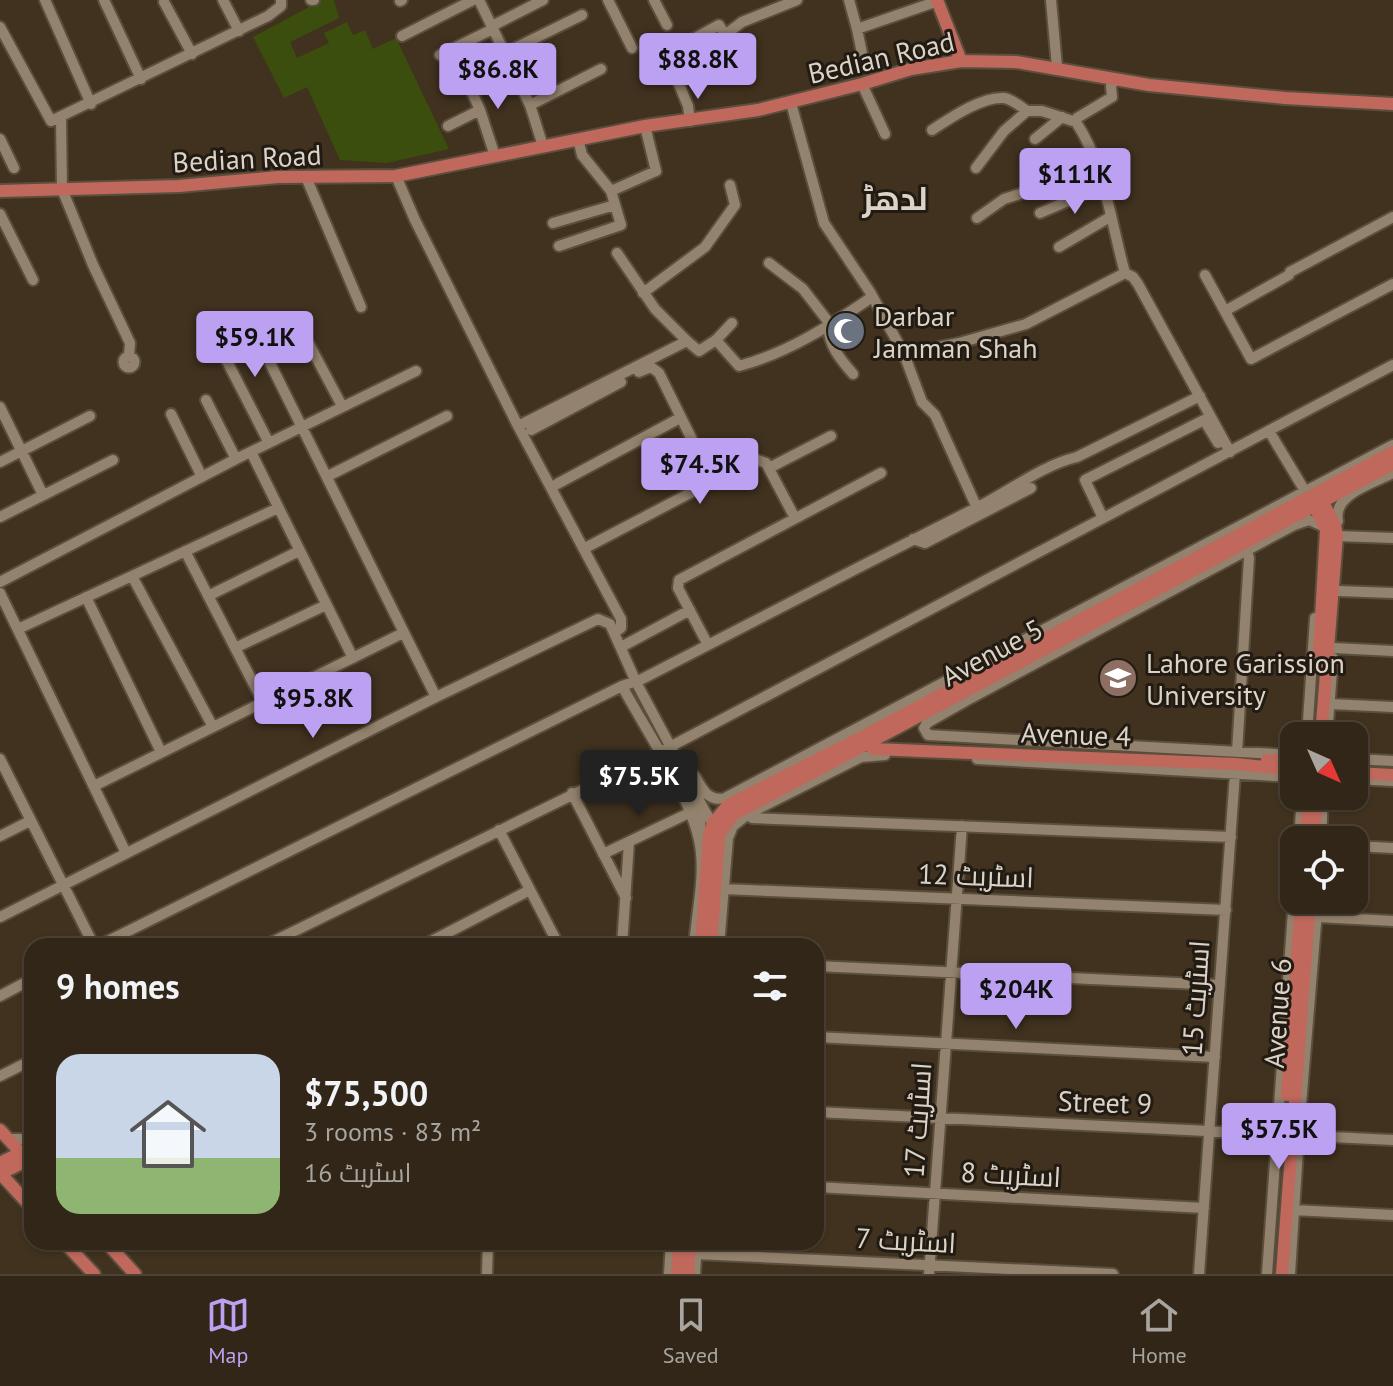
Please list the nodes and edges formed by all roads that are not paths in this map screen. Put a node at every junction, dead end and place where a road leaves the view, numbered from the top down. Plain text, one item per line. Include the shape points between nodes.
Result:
1 (45, 0) edge
2 (104, 0) edge
3 (223, 0) edge
4 (281, 0) edge
5 (476, 0) edge
6 (543, 0) edge
7 (608, 0) edge
8 (654, 0) edge
9 (797, 0) edge
10 (849, 0) edge
11 (938, 0) edge
12 (1051, 0) edge
13 (164, 2) dead end
14 (582, 15) dead end
15 (667, 25) dead end
16 (0, 27) edge
17 (492, 27) junction
18 (857, 29) junction
19 (239, 31) junction
20 (402, 36) dead end
21 (632, 48) dead end
22 (670, 52) dead end
23 (505, 53) junction
24 (192, 54) junction
25 (440, 55) dead end
26 (961, 61) junction
27 (864, 63) dead end
28 (1057, 67) junction
29 (601, 69) dead end
30 (536, 74) dead end
31 (141, 79) junction
32 (466, 79) dead end
33 (1114, 80) junction
34 (519, 83) junction
35 (679, 84) dead end
36 (862, 84) junction
37 (791, 103) junction
38 (91, 104) junction
39 (1393, 104) edge
40 (530, 105) junction
41 (480, 110) junction
42 (1027, 111) junction
43 (1062, 117) junction
44 (61, 119) junction
45 (690, 121) junction
46 (1076, 122) junction
47 (448, 126) dead end
48 (645, 126) junction
49 (932, 130) dead end
50 (885, 134) dead end
51 (0, 139) edge
52 (578, 139) junction
53 (1035, 139) dead end
54 (543, 146) junction
55 (495, 156) junction
56 (1098, 167) junction
57 (976, 168) dead end
58 (0, 170) edge
59 (396, 176) junction
60 (306, 177) junction
61 (730, 185) dead end
62 (1103, 186) junction
63 (62, 189) junction
64 (0, 191) edge
65 (611, 191) junction
66 (615, 205) junction
67 (1040, 213) dead end
68 (0, 214) edge
69 (1110, 217) junction
70 (1393, 217) edge
71 (977, 218) dead end
72 (553, 223) dead end
73 (559, 246) dead end
74 (1059, 247) dead end
75 (617, 253) dead end
76 (769, 263) dead end
77 (1125, 273) junction
78 (1205, 275) dead end
79 (33, 280) dead end
80 (1393, 284) edge
81 (643, 293) junction
82 (872, 297) junction
83 (361, 307) dead end
84 (1225, 311) junction
85 (732, 323) dead end
86 (830, 325) junction
87 (211, 330) dead end
88 (716, 340) junction
89 (687, 341) junction
90 (309, 344) dead end
91 (904, 354) junction
92 (129, 356) dead end
93 (270, 363) dead end
94 (1393, 365) edge
95 (416, 371) dead end
96 (853, 374) dead end
97 (1200, 396) junction
98 (206, 400) dead end
99 (342, 406) junction
100 (0, 407) edge
101 (171, 414) dead end
102 (90, 416) dead end
103 (447, 416) dead end
104 (680, 418) junction
105 (302, 426) junction
106 (518, 426) junction
107 (531, 430) dead end
108 (1269, 431) junction
109 (831, 436) dead end
110 (269, 443) junction
111 (1393, 445) edge
112 (21, 451) junction
113 (251, 452) junction
114 (1393, 452) edge
115 (1227, 453) junction
116 (236, 459) junction
117 (113, 460) dead end
118 (0, 462) edge
119 (1393, 464) edge
120 (769, 468) junction
121 (881, 473) dead end
122 (328, 476) junction
123 (202, 477) junction
124 (1391, 477) edge
125 (712, 480) junction
126 (557, 484) dead end
127 (1031, 488) dead end
128 (1351, 491) junction
129 (43, 495) junction
130 (1313, 498) junction
131 (278, 508) junction
132 (977, 508) junction
133 (2, 512) edge
134 (795, 518) junction
135 (1103, 518) junction
136 (1292, 522) junction
137 (1334, 531) junction
138 (1393, 538) edge
139 (913, 539) junction
140 (589, 546) dead end
141 (185, 551) junction
142 (299, 551) junction
143 (1247, 551) junction
144 (132, 576) junction
145 (0, 582) edge
146 (1338, 591) junction
147 (0, 593) edge
148 (1393, 593) edge
149 (208, 596) junction
150 (86, 597) junction
151 (326, 605) junction
152 (690, 610) junction
153 (18, 629) junction
154 (403, 633) junction
155 (614, 633) junction
156 (708, 645) junction
157 (621, 647) junction
158 (235, 648) junction
159 (1334, 648) junction
160 (1393, 651) edge
161 (353, 658) junction
162 (632, 683) junction
163 (436, 697) junction
164 (263, 702) junction
165 (1330, 704) junction
166 (1393, 707) edge
167 (1311, 722) edge
168 (1322, 722) edge
169 (1328, 722) edge
170 (213, 727) junction
171 (870, 738) junction
172 (667, 748) junction
173 (161, 752) junction
174 (1237, 752) junction
175 (0, 759) edge
176 (1368, 761) edge
177 (1280, 764) edge
178 (1393, 764) edge
179 (1368, 765) edge
180 (1280, 766) edge
181 (1280, 768) edge
182 (1235, 773) junction
183 (1368, 774) edge
184 (797, 775) junction
185 (1393, 775) edge
186 (1368, 780) edge
187 (1393, 781) edge
188 (94, 786) junction
189 (572, 793) junction
190 (699, 799) junction
191 (728, 805) junction
192 (695, 814) junction
193 (748, 814) junction
194 (30, 821) junction
195 (962, 826) junction
196 (716, 828) junction
197 (499, 830) junction
198 (0, 836) edge
199 (1231, 837) junction
200 (629, 842) junction
201 (1368, 847) edge
202 (1393, 848) edge
203 (708, 851) junction
204 (126, 853) junction
205 (603, 854) junction
206 (63, 886) junction
207 (723, 889) junction
208 (530, 890) junction
209 (958, 897) junction
210 (626, 898) junction
211 (1226, 910) junction
212 (1294, 914) edge
213 (1300, 914) edge
214 (1309, 914) edge
215 (1317, 914) edge
216 (0, 917) edge
217 (1317, 917) junction
218 (1393, 921) edge
219 (92, 938) edge
220 (112, 938) edge
221 (280, 938) edge
222 (437, 938) edge
223 (555, 938) edge
224 (623, 938) edge
225 (695, 938) edge
226 (702, 938) edge
227 (711, 938) edge
228 (720, 938) edge
229 (824, 966) edge
230 (953, 973) junction
231 (24, 983) edge
232 (1220, 985) junction
233 (0, 996) edge
234 (824, 1037) edge
235 (947, 1044) junction
236 (1215, 1057) junction
237 (24, 1064) edge
238 (0, 1076) edge
239 (824, 1112) edge
240 (941, 1119) junction
241 (1208, 1131) junction
242 (1288, 1134) junction
243 (4, 1135) edge
244 (1336, 1137) junction
245 (24, 1138) edge
246 (1393, 1140) edge
247 (24, 1155) edge
248 (24, 1159) edge
249 (24, 1160) edge
250 (0, 1163) edge
251 (24, 1163) edge
252 (0, 1174) edge
253 (824, 1187) edge
254 (10, 1188) edge
255 (935, 1194) junction
256 (1204, 1208) junction
257 (1293, 1210) junction
258 (1393, 1215) edge
259 (72, 1250) edge
260 (113, 1250) edge
261 (488, 1250) edge
262 (670, 1250) edge
263 (678, 1250) edge
264 (693, 1250) edge
265 (694, 1250) edge
266 (735, 1250) edge
267 (929, 1269) edge
268 (94, 1274) edge
269 (135, 1274) edge
270 (487, 1274) edge
271 (669, 1274) edge
272 (677, 1274) edge
273 (688, 1274) edge
274 (695, 1274) edge
275 (1113, 1274) edge
276 (1199, 1274) edge
277 (1267, 1274) edge
278 (1274, 1274) edge
279 (1282, 1274) edge
280 (1290, 1274) edge

1 - 38 street
2 - 31 street
3 - 19 street
4 - 19 street via 276,11
5 - 17 street
5 - 20 street
6 - 17 street
7 - 21 street
8 - 15 street
9 - 22 street via 742,22 725,35 719,25
10 - 18 street
11 - 18 street
11 - 26 main road
12 - 28 street
13 - 24 street
14 - 23 street
16 - 44 street via 51,121
17 - 23 street
17 - 25 street
18 - 27 street
19 - 24 street
23 - 34 street
24 - 31 street
26 - 28 main road, Bedian Road
26 - 36 main road, Bedian Road
28 - 33 main road, Bedian Road
29 - 40 street
30 - 34 street
31 - 38 street
32 - 41 street
33 - 39 main road, Bedian Road
33 - 46 street via 1112,97
34 - 40 street
35 - 45 street
36 - 37 main road, Bedian Road
36 - 50 street
37 - 45 main road, Bedian Road
37 - 82 street via 824,223
38 - 44 street
40 - 54 street
41 - 47 street
41 - 55 street
42 - 43 street
42 - 49 street via 1005,98 990,100
42 - 57 street
43 - 46 street
43 - 53 street
44 - 63 street
45 - 48 main road, Bedian Road
46 - 56 street
48 - 52 main road, Bedian Road
48 - 65 street via 656,171
51 - 58 street via 18,167
52 - 54 main road, Bedian Road
52 - 65 street via 582,155
54 - 55 main road, Bedian Road
55 - 59 main road, Bedian Road
56 - 62 street
56 - 71 street via 1050,178
59 - 60 main road, Bedian Road
59 - 106 street
60 - 63 main road, Bedian Road
60 - 83 street
61 - 81 street via 735,205 705,247
62 - 67 street
62 - 69 street
63 - 64 main road, Bedian Road
63 - 92 street via 130,343
65 - 66 street
66 - 72 street
66 - 73 street via 621,225
68 - 79 street
69 - 74 street
69 - 77 street
70 - 84 street
75 - 81 street
76 - 86 street via 803,289
77 - 91 street via 1026,324
77 - 97 street via 1138,284
78 - 84 street
80 - 84 street via 1251,359
81 - 89 street
82 - 86 street
82 - 91 street
85 - 88 street
86 - 88 street via 739,366
86 - 96 street via 838,357
87 - 110 street
88 - 89 street via 699,351
89 - 106 street
90 - 99 street
91 - 132 street via 922,402 935,415
93 - 105 street
94 - 108 street
95 - 99 street
97 - 115 street
97 - 132 street via 1057,462
98 - 116 street
99 - 105 street
100 - 112 street
101 - 123 street
102 - 112 street
103 - 122 street
104 - 107 street via 651,367
104 - 125 street
104 - 126 street
105 - 110 street
105 - 122 street
106 - 155 street via 621,619 621,628
108 - 115 street
108 - 130 street
109 - 120 street
110 - 113 street
111 - 130 street
112 - 118 street
112 - 129 street
113 - 116 street
113 - 131 street
114 - 130 main road, Avenue 5
115 - 135 street
115 - 135 street via 1204,420 1085,480
116 - 123 street
117 - 129 street
119 - 128 main road, Avenue 5
120 - 125 street via 755,459
120 - 134 street
121 - 134 street
122 - 154 street
123 - 145 street
124 - 128 street
125 - 140 street
127 - 139 street via 925,543
128 - 130 main road, Avenue 5
128 - 137 street via 1338,506
129 - 133 street
130 - 136 main road, Avenue 5
130 - 137 main road
130 - 171 main road, Avenue 5
130 - 172 street via 725,798 707,795
131 - 141 street
131 - 142 street
132 - 139 street
134 - 152 street via 679,580
135 - 172 street
136 - 137 street via 1309,520
136 - 143 street
136 - 171 main road, Avenue 5
137 - 138 street
137 - 146 street
137 - 167 main road via 1324,569
137 - 168 main road
139 - 156 street
141 - 144 street
141 - 149 street
142 - 149 street
142 - 151 street
143 - 174 street
143 - 174 street via 924,728 928,735
144 - 150 street
144 - 170 street
146 - 148 street
146 - 159 street
147 - 153 street
149 - 158 street
150 - 153 street
150 - 173 street
151 - 158 street
151 - 161 street
152 - 156 street
152 - 157 street
153 - 188 street
154 - 161 street
154 - 163 street
155 - 157 street
155 - 163 street via 606,620 594,620
156 - 162 street
157 - 162 street
158 - 164 street
159 - 160 street
159 - 165 street
161 - 164 street
162 - 172 street
162 - 172 street
162 - 220 street
163 - 204 street
164 - 170 street
165 - 166 street
165 - 169 street
170 - 173 street
171 - 180 main road, Avenue 4
171 - 184 main road, Avenue 5
172 - 189 street
172 - 190 street
172 - 192 street
173 - 188 street
174 - 177 street
175 - 194 street
176 - 178 street
178 - 179 main road
181 - 182 street
182 - 193 street via 870,755
182 - 199 street, اسٹریٹ 15
183 - 185 main road
184 - 191 main road, Avenue 5
184 - 196 main road, Avenue 5
186 - 187 street
188 - 204 street
189 - 197 street
189 - 205 street
190 - 191 street
190 - 196 street
191 - 196 main road, Avenue 5
192 - 196 street
192 - 200 street
192 - 203 street
192 - 225 street via 701,860
193 - 195 street
193 - 207 street via 728,838
194 - 198 street
194 - 206 street
195 - 199 street
195 - 209 street, اسٹریٹ 17
196 - 203 main road
196 - 227 main road
197 - 208 street
197 - 221 street
199 - 211 street, اسٹریٹ 15
200 - 205 street
200 - 210 street
201 - 202 street
203 - 226 main road
204 - 206 street
205 - 210 street
206 - 216 street
206 - 219 street
207 - 209 street, اسٹریٹ 12
207 - 228 street
208 - 222 street
208 - 223 street
209 - 211 street, اسٹریٹ 12
209 - 230 street, اسٹریٹ 17
210 - 224 street
211 - 232 street, اسٹریٹ 15
212 - 242 street
213 - 242 main road, Avenue 6
214 - 242 main road, Avenue 6
215 - 217 street
217 - 218 street
217 - 244 street via 1300,1117 1306,1125
229 - 230 street
230 - 232 street
230 - 235 street, اسٹریٹ 17
231 - 233 street
232 - 236 street, اسٹریٹ 15
234 - 235 street
235 - 236 street
235 - 240 street, اسٹریٹ 17
236 - 241 street, اسٹریٹ 15
237 - 238 street
239 - 240 street, Street 9
240 - 241 street, Street 9
240 - 255 street, اسٹریٹ 17
241 - 242 street, Street 9
241 - 256 street, اسٹریٹ 15
242 - 244 street, Street 9
242 - 257 street
242 - 277 street
242 - 278 main road, Avenue 6
242 - 279 main road, Avenue 6
243 - 245 street
243 - 247 main road
244 - 246 street, Street 9
248 - 250 main road
249 - 252 main road
251 - 254 main road
252 - 254 main road
253 - 255 street, اسٹریٹ 8
255 - 256 street, اسٹریٹ 8
255 - 267 street, اسٹریٹ 17
256 - 276 street, اسٹریٹ 15
257 - 258 street
257 - 280 street
259 - 268 main road
260 - 269 main road
261 - 270 street
262 - 271 street
263 - 272 main road
264 - 273 main road
265 - 274 street
266 - 267 street, اسٹریٹ 7
267 - 275 street, اسٹریٹ 7

